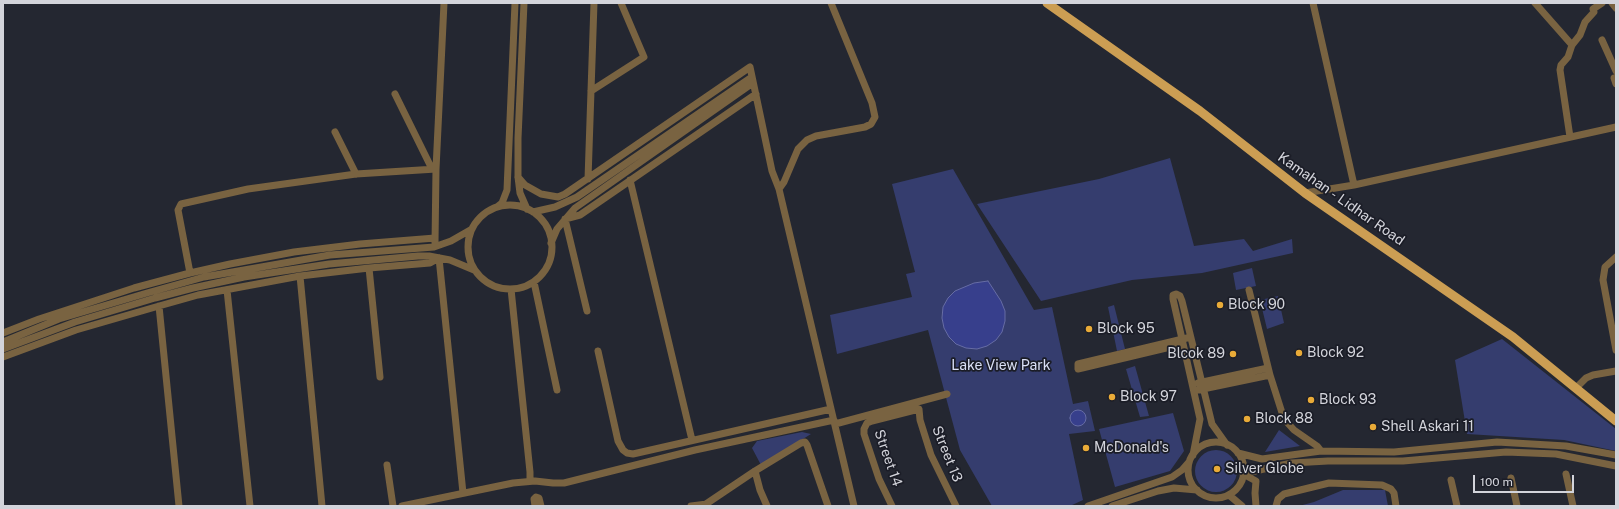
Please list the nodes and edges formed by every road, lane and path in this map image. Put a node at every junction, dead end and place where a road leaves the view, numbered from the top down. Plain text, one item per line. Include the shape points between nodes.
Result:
1 (444, 3) edge
2 (515, 3) edge
3 (524, 3) edge
4 (594, 3) edge
5 (621, 3) edge
6 (831, 3) edge
7 (1047, 3) edge
8 (1313, 3) edge
9 (1535, 3) edge
10 (1602, 3) edge
11 (1612, 3) edge
12 (1616, 8) edge
13 (1602, 40) dead end
14 (1572, 45) junction
15 (1616, 71) edge
16 (1616, 78) edge
17 (753, 80) junction
18 (1616, 84) edge
19 (591, 91) junction
20 (395, 94) dead end
21 (756, 94) junction
22 (1616, 127) edge
23 (335, 132) dead end
24 (1570, 137) junction
25 (434, 169) junction
26 (356, 174) junction
27 (518, 177) junction
28 (588, 179) junction
29 (630, 180) junction
30 (1354, 185) junction
31 (779, 189) junction
32 (1306, 193) junction
33 (497, 207) junction
34 (530, 211) junction
35 (565, 219) junction
36 (472, 229) junction
37 (435, 238) junction
38 (551, 243) junction
39 (434, 247) junction
40 (1616, 257) edge
41 (439, 258) junction
42 (369, 268) junction
43 (474, 270) junction
44 (190, 273) junction
45 (300, 276) junction
46 (534, 282) junction
47 (511, 289) junction
48 (227, 290) junction
49 (1249, 290) dead end
50 (159, 306) junction
51 (587, 311) dead end
52 (3, 333) edge
53 (3, 342) edge
54 (1183, 342) junction
55 (1192, 342) junction
56 (3, 349) edge
57 (1616, 350) edge
58 (598, 351) dead end
59 (1126, 355) junction
60 (3, 357) edge
61 (1269, 371) junction
62 (1616, 371) edge
63 (380, 377) dead end
64 (1202, 386) junction
65 (1193, 387) junction
66 (1576, 388) junction
67 (557, 390) dead end
68 (947, 394) dead end
69 (831, 409) junction
70 (919, 409) joint
71 (1616, 421) edge
72 (834, 422) junction
73 (692, 440) junction
74 (1227, 445) junction
75 (1468, 445) junction
76 (1322, 451) junction
77 (1238, 453) junction
78 (1469, 454) junction
79 (1616, 455) edge
80 (1191, 459) junction
81 (386, 465) dead end
82 (1616, 466) edge
83 (755, 471) junction
84 (1243, 474) junction
85 (1566, 474) dead end
86 (1511, 478) dead end
87 (1451, 480) dead end
88 (530, 481) junction
89 (1197, 490) junction
90 (463, 493) junction
91 (1229, 495) junction
92 (705, 505) edge
93 (179, 506) edge
94 (250, 506) edge
95 (322, 506) edge
96 (392, 506) edge
97 (402, 506) edge
98 (535, 506) edge
99 (541, 506) edge
100 (692, 506) edge
101 (767, 506) edge
102 (828, 506) edge
103 (854, 506) edge
104 (892, 506) edge
105 (956, 506) edge
106 (1088, 506) edge
107 (1112, 506) edge
108 (1242, 506) edge
109 (1256, 506) edge
110 (1276, 506) edge
111 (1396, 506) edge
112 (1457, 506) edge
113 (1517, 506) edge
114 (1573, 506) edge

1 - 25 street
2 - 33 street via 506,190 502,203
3 - 27 street
4 - 19 street
5 - 19 street via 644,57
6 - 31 street via 872,103 875,117 871,124 865,127 807,140 798,148
7 - 32 main road, Kamahan - Lidhar Road via 1200,111
8 - 30 street
9 - 14 street
10 - 14 street via 1585,22 1580,35
11 - 12 street
13 - 15 street
14 - 24 street via 1560,70
16 - 18 street
17 - 21 street
17 - 28 street via 750,67
17 - 34 street via 577,197 555,207
17 - 35 street via 576,208
19 - 28 street
20 - 25 street
21 - 29 street
21 - 31 street via 772,171
22 - 24 street
23 - 26 street
24 - 30 street
25 - 26 street
25 - 37 street
26 - 44 street via 248,189 181,204 178,210
27 - 28 street via 525,185 540,194 558,197
27 - 34 street via 520,193
29 - 35 street via 580,215
29 - 73 street
30 - 32 street
31 - 69 street
32 - 66 main road, Kamahan - Lidhar Road via 1512,337
33 - 34 street via 517,206
33 - 36 street via 487,212
34 - 38 street via 542,221
35 - 38 street
35 - 51 street
36 - 39 street
36 - 43 street via 468,250
37 - 39 street
37 - 44 street via 294,252
38 - 46 street via 550,260
39 - 53 street via 330,255 204,278 59,319
40 - 57 street via 1605,268 1604,280
41 - 42 street via 430,263
41 - 43 street via 460,262
41 - 56 street via 418,256 329,264 244,277 154,298 75,322
41 - 90 street
42 - 45 street
42 - 63 street
43 - 47 street via 490,284
44 - 52 street via 38,319
45 - 48 street
45 - 95 street
46 - 47 street
46 - 67 street
47 - 88 street
48 - 50 street
48 - 94 street
49 - 61 street
50 - 60 street via 76,330
50 - 93 street
54 - 55 street via 1187,338
54 - 55 street via 1173,299 1173,295 1176,294 1182,301
54 - 59 street
54 - 65 street
55 - 64 street
58 - 73 street via 618,442 623,450 633,454
59 - 59 street via 1078,369 1078,364
61 - 64 street
61 - 76 street via 1284,419
62 - 66 street via 1593,375
64 - 65 street
64 - 74 street via 1212,424
65 - 80 street via 1200,419
66 - 71 main road, Kamahan - Lidhar Road
68 - 72 street
69 - 72 street
69 - 73 street
70 - 104 street, Street 14 via 872,420 864,429 879,479
70 - 105 street, Street 13 via 921,426 931,455
72 - 88 street via 695,450 564,483
72 - 103 street
74 - 77 street
74 - 80 street via 1221,443 1202,446
75 - 76 street via 1394,452
75 - 78 street
75 - 79 street via 1497,442 1536,444
76 - 77 street via 1262,459
77 - 84 street
78 - 82 street via 1556,454
78 - 84 street via 1403,461 1292,463
80 - 89 street via 1189,477
80 - 106 street via 1172,477
81 - 96 street
83 - 92 street
83 - 101 street
83 - 102 street via 805,442
84 - 91 street via 1239,486
84 - 109 street via 1256,481
85 - 114 street
86 - 113 street
87 - 112 street
88 - 90 street
89 - 91 street via 1209,497
89 - 107 street via 1174,488 1158,491
90 - 97 street
91 - 108 street
92 - 100 street
98 - 99 street via 536,496
110 - 111 street via 1278,499 1284,494 1329,483 1382,485 1394,493

